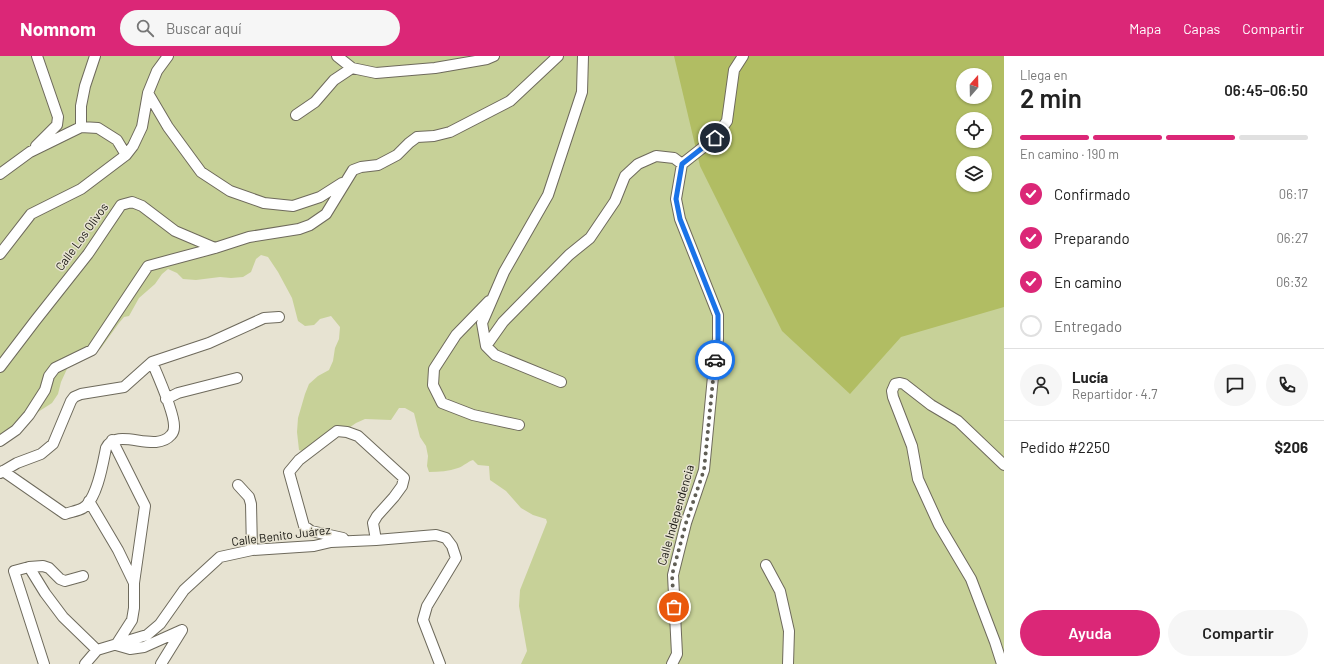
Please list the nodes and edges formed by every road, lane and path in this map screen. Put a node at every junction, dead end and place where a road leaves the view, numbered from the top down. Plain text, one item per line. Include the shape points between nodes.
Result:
1 (37, 56) edge
2 (95, 56) edge
3 (168, 56) edge
4 (337, 56) edge
5 (494, 56) edge
6 (558, 56) edge
7 (583, 56) edge
8 (737, 56) edge
9 (743, 56) edge
10 (352, 68) junction
11 (734, 70) junction
12 (148, 93) junction
13 (296, 115) dead end
14 (81, 127) junction
15 (30, 152) junction
16 (126, 155) junction
17 (682, 164) junction
18 (0, 174) edge
19 (345, 181) junction
20 (215, 248) junction
21 (0, 254) edge
22 (494, 295) junction
23 (279, 317) dead end
24 (486, 346) junction
25 (152, 362) junction
26 (0, 368) edge
27 (237, 378) dead end
28 (561, 382) dead end
29 (166, 399) junction
30 (519, 425) dead end
31 (112, 440) junction
32 (0, 441) edge
33 (1004, 465) edge
34 (1, 472) edge
35 (238, 485) dead end
36 (89, 501) junction
37 (376, 540) junction
38 (358, 541) junction
39 (252, 550) junction
40 (766, 565) dead end
41 (29, 566) junction
42 (83, 576) dead end
43 (134, 583) junction
44 (116, 645) junction
45 (97, 650) junction
46 (44, 664) edge
47 (85, 664) edge
48 (161, 664) edge
49 (440, 664) edge
50 (672, 664) edge
51 (788, 664) edge
52 (1002, 664) edge

1 - 15 street via 58,117 57,125
2 - 14 street via 81,106
3 - 12 street via 157,71
4 - 10 street
5 - 10 street via 435,68 376,73
6 - 19 street via 510,101 450,132 417,137 397,154 378,165 353,170
7 - 22 street via 582,92 548,195 504,272
8 - 11 street
9 - 11 street
10 - 13 street via 334,80 315,102
11 - 17 street via 727,121 715,138
12 - 16 street via 142,127
12 - 19 street via 168,127 201,172 230,191 264,203 293,206 320,197
14 - 15 street
14 - 16 street via 98,128 111,136 117,140
15 - 18 street
16 - 21 street via 80,189 31,214
17 - 24 street via 674,158 656,156 638,164 625,176 614,201 590,238 502,322
17 - 50 street, Calle Independencia via 676,199 680,219 718,315 718,339 704,470 672,575 677,654
19 - 20 street via 326,214 310,225 249,237
20 - 26 street, Calle Los Olivos via 175,231 142,206 132,202 121,205 88,254
20 - 32 street via 148,266 92,350 55,368 29,415 16,430
22 - 24 street via 482,323
22 - 30 street via 456,335 434,369 433,385 442,403 473,415
23 - 25 street via 264,318 209,343
24 - 28 street via 495,355
25 - 29 street
25 - 34 street via 124,387 74,396 53,444 41,454
27 - 29 street via 178,393
29 - 31 street via 174,426 167,440
31 - 36 street via 106,448 99,481
31 - 43 street via 145,506
33 - 52 street via 958,421 931,405 904,384 895,384 893,397 912,446 918,479 971,579
34 - 36 street via 65,514 83,508
35 - 39 street via 251,504
36 - 43 street
37 - 38 street
37 - 38 street via 373,523 402,486 404,478 358,436 337,431 299,460 289,472 304,526 311,531
37 - 49 street via 436,535 446,538 452,546 456,558 427,606 423,620
38 - 39 street, Calle Benito Juárez
39 - 44 street, Calle Benito Juárez via 220,557 184,590 160,624 148,635
40 - 51 street via 780,591 789,631
41 - 42 street via 49,568 65,581
41 - 45 street via 63,617
41 - 46 street via 14,571
43 - 44 street via 132,620
44 - 45 street, Calle Benito Juárez
44 - 48 street via 130,649 144,647 182,630
45 - 47 street

